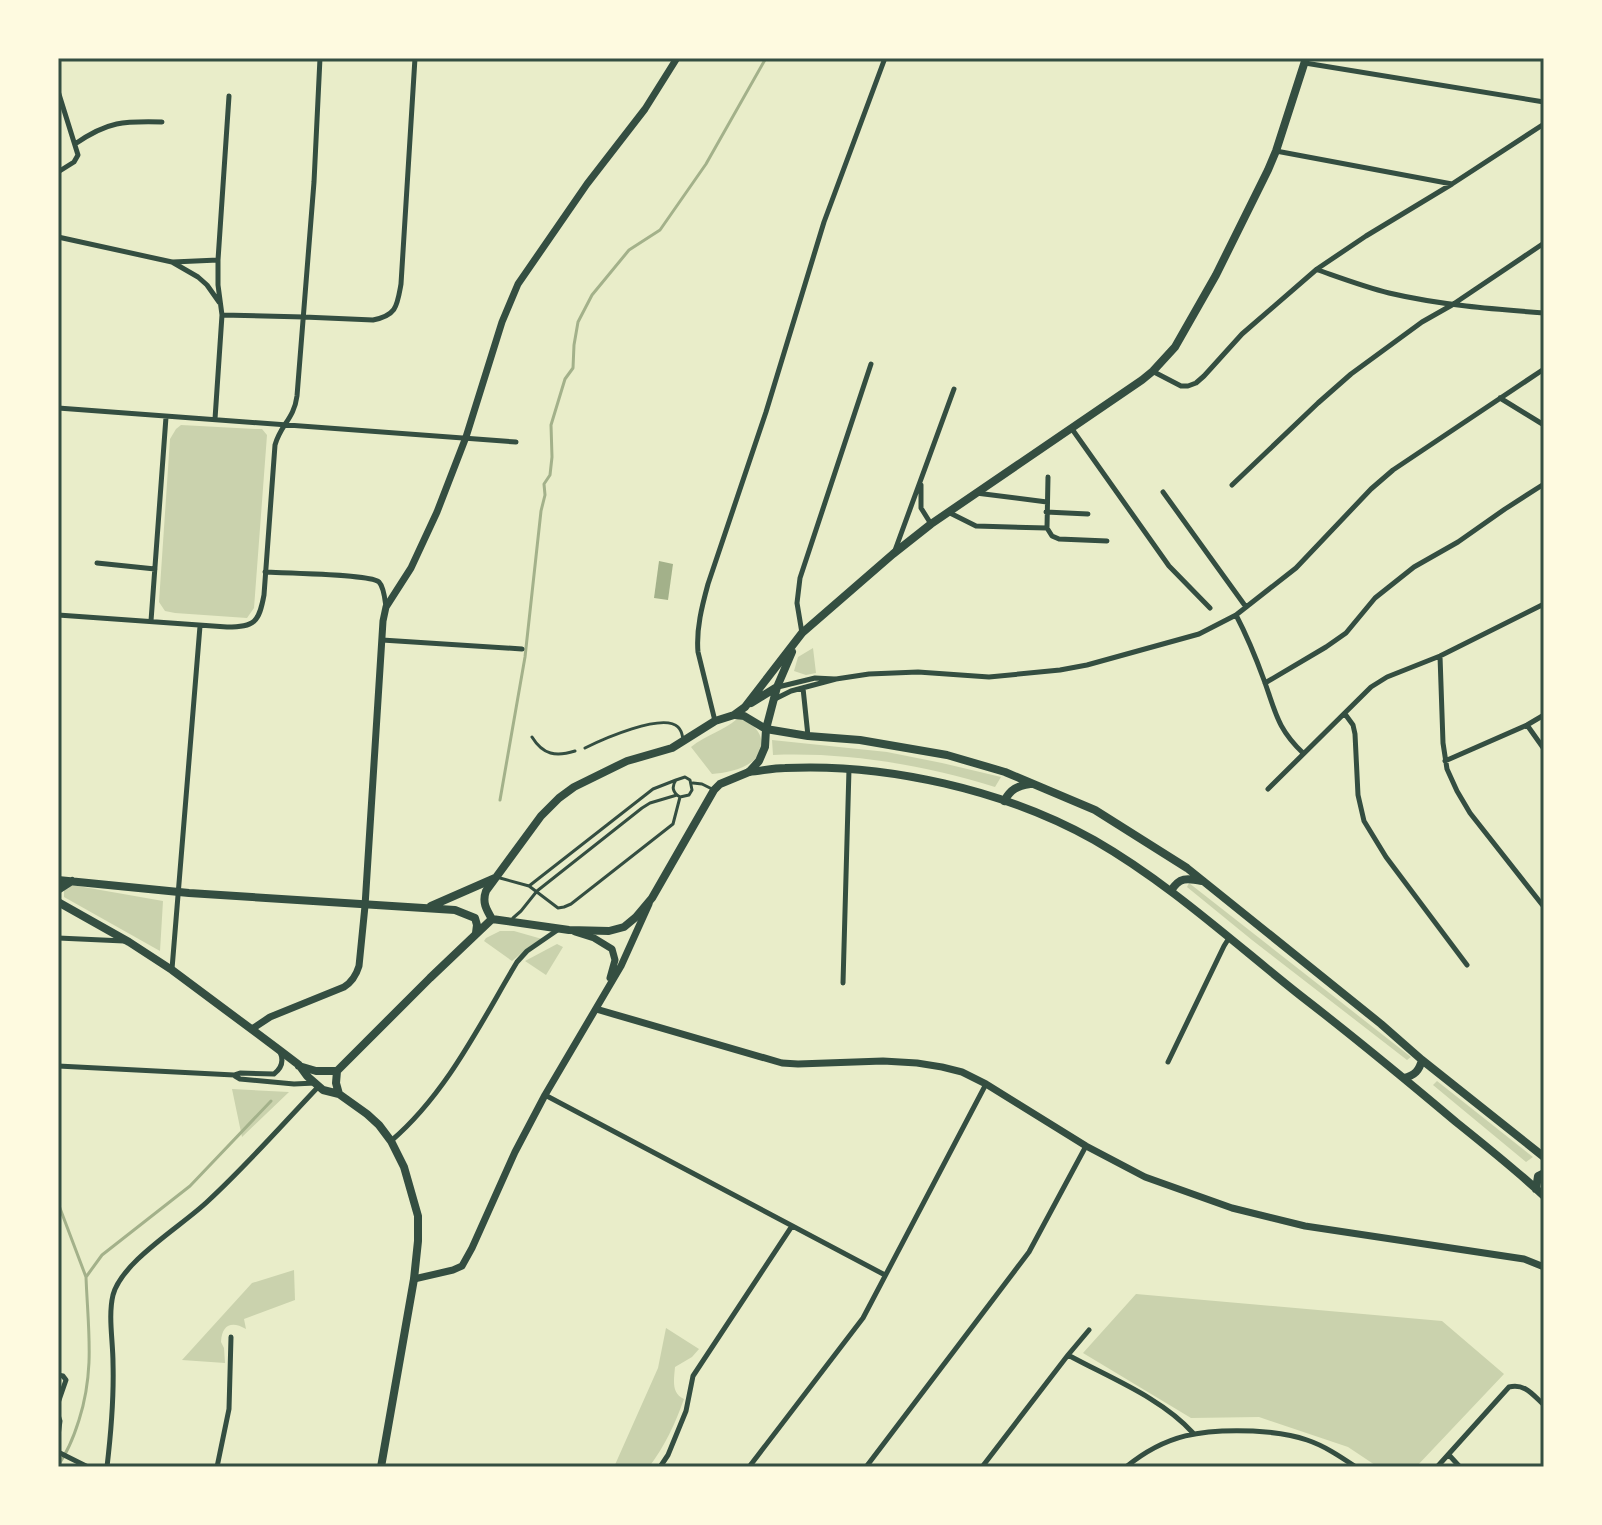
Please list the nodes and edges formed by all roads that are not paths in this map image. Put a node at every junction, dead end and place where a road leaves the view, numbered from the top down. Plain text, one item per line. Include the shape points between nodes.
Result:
1 (320, 58) edge
2 (415, 58) edge
3 (677, 58) edge
4 (885, 58) edge
5 (1306, 60) edge
6 (58, 91) edge
7 (229, 96) dead end
8 (1544, 102) edge
9 (162, 122) dead end
10 (1544, 124) edge
11 (75, 144) junction
12 (1276, 151) junction
13 (58, 172) edge
14 (1452, 184) junction
15 (58, 237) edge
16 (1544, 243) edge
17 (218, 260) junction
18 (172, 262) junction
19 (1317, 269) junction
20 (219, 302) junction
21 (1452, 305) junction
22 (1544, 313) edge
23 (222, 315) junction
24 (304, 317) junction
25 (871, 364) dead end
26 (1544, 369) edge
27 (1153, 371) junction
28 (954, 389) dead end
29 (1500, 398) junction
30 (58, 408) edge
31 (166, 417) junction
32 (215, 419) junction
33 (284, 425) junction
34 (1544, 425) edge
35 (1071, 428) junction
36 (466, 437) junction
37 (516, 442) dead end
38 (1048, 477) dead end
39 (922, 480) junction
40 (1544, 484) edge
41 (1232, 485) dead end
42 (1163, 492) dead end
43 (974, 493) junction
44 (1047, 502) junction
45 (949, 512) junction
46 (1046, 512) junction
47 (1088, 514) dead end
48 (931, 524) junction
49 (1047, 528) junction
50 (1107, 541) dead end
51 (893, 554) junction
52 (97, 563) dead end
53 (155, 569) junction
54 (265, 572) junction
55 (1544, 604) edge
56 (386, 607) junction
57 (1246, 607) junction
58 (1210, 608) dead end
59 (58, 615) edge
60 (1236, 615) junction
61 (151, 621) junction
62 (200, 626) junction
63 (802, 633) junction
64 (382, 640) junction
65 (794, 644) junction
66 (522, 649) dead end
67 (1440, 656) junction
68 (836, 679) junction
69 (1265, 683) junction
70 (777, 687) junction
71 (803, 688) junction
72 (774, 699) junction
73 (745, 707) junction
74 (1345, 714) junction
75 (734, 715) junction
76 (1544, 715) edge
77 (715, 721) junction
78 (1527, 725) junction
79 (766, 729) junction
80 (808, 736) junction
81 (532, 737) dead end
82 (683, 742) junction
83 (585, 748) dead end
84 (1544, 749) edge
85 (575, 751) dead end
86 (1303, 753) junction
87 (1445, 761) junction
88 (849, 769) junction
89 (749, 772) junction
90 (676, 780) junction
91 (690, 780) junction
92 (1035, 784) junction
93 (1268, 789) dead end
94 (714, 790) junction
95 (678, 796) junction
96 (1004, 801) junction
97 (496, 877) junction
98 (58, 880) edge
99 (72, 881) junction
100 (1203, 881) junction
101 (529, 886) junction
102 (58, 890) edge
103 (178, 891) junction
104 (537, 891) junction
105 (1171, 891) junction
106 (652, 898) junction
107 (58, 902) edge
108 (365, 906) junction
109 (1544, 907) edge
110 (426, 908) junction
111 (492, 919) junction
112 (506, 922) junction
113 (559, 929) junction
114 (569, 930) junction
115 (476, 933) junction
116 (58, 938) edge
117 (1229, 938) junction
118 (129, 942) junction
119 (1467, 965) dead end
120 (172, 970) junction
121 (843, 983) dead end
122 (609, 984) junction
123 (596, 1009) junction
124 (252, 1029) junction
125 (278, 1049) junction
126 (1422, 1060) junction
127 (1168, 1062) dead end
128 (299, 1065) junction
129 (58, 1066) edge
130 (337, 1071) junction
131 (234, 1075) junction
132 (1404, 1078) junction
133 (986, 1084) junction
134 (317, 1085) junction
135 (339, 1094) junction
136 (545, 1095) junction
137 (391, 1141) junction
138 (1086, 1146) junction
139 (1544, 1157) edge
140 (1544, 1173) edge
141 (1536, 1189) junction
142 (1544, 1196) edge
143 (792, 1226) junction
144 (1543, 1265) edge
145 (885, 1275) junction
146 (414, 1279) junction
147 (1089, 1330) dead end
148 (231, 1337) dead end
149 (1068, 1355) junction
150 (58, 1375) edge
151 (58, 1403) edge
152 (1544, 1405) edge
153 (58, 1415) edge
154 (1193, 1433) junction
155 (58, 1436) edge
156 (59, 1453) edge
157 (1449, 1455) junction
158 (85, 1466) edge
159 (107, 1467) edge
160 (217, 1467) edge
161 (381, 1467) edge
162 (660, 1467) edge
163 (749, 1467) edge
164 (866, 1467) edge
165 (982, 1467) edge
166 (1126, 1467) edge
167 (1356, 1467) edge
168 (1437, 1467) edge
169 (1460, 1467) edge

1 - 24 street
2 - 24 street via 395,309 384,318 361,321
3 - 36 street via 518,284
4 - 77 street via 824,222 705,596 697,642
5 - 8 street
5 - 12 main road
6 - 11 street
7 - 17 street
9 - 11 street via 121,122
10 - 14 street
11 - 13 street via 77,159
12 - 14 street
12 - 27 main road via 1203,299 1175,347
14 - 19 street
15 - 18 street
16 - 21 street
17 - 18 street
17 - 20 street
18 - 20 street via 198,277
19 - 21 street via 1386,292
19 - 27 street via 1242,334 1196,383 1181,386
20 - 23 street
21 - 22 street
21 - 41 street via 1351,374
23 - 24 street
23 - 32 street
24 - 33 street via 295,407
25 - 63 street via 800,578
26 - 29 street
27 - 35 main road
28 - 39 street
29 - 34 street
29 - 57 street via 1393,470 1296,568
30 - 31 street
31 - 32 street
31 - 53 street
32 - 33 street
33 - 36 street
33 - 54 street via 275,445
35 - 43 main road
35 - 58 street via 1169,566
36 - 37 street
36 - 56 street via 411,568
38 - 44 street
39 - 48 street via 921,508
39 - 51 street
40 - 69 street via 1414,567 1375,598 1346,633
42 - 57 street
43 - 44 street
43 - 45 main road
44 - 46 street
45 - 48 main road
45 - 49 street via 976,526
46 - 47 street
46 - 49 street
48 - 51 main road
49 - 50 street via 1059,539
51 - 63 main road
52 - 53 street
53 - 61 street
54 - 56 street via 375,580 382,586
54 - 62 street via 255,621 242,627
55 - 67 street
56 - 64 street
57 - 60 street
59 - 61 street
60 - 68 street via 1181,640 1060,670 975,677 889,672
60 - 69 street
61 - 62 street
62 - 103 street
63 - 65 main road
64 - 66 street
64 - 108 street
65 - 70 main road
65 - 73 main road
67 - 74 street via 1387,677
67 - 87 street
68 - 70 street
68 - 71 street
69 - 86 street via 1279,725
70 - 72 main road
70 - 73 main road
71 - 72 street
71 - 80 street
72 - 79 main road
73 - 75 main road
74 - 86 street
74 - 119 street via 1355,734 1364,821
75 - 77 main road
75 - 79 main road
76 - 78 street
77 - 82 main road
78 - 84 street
78 - 87 street
79 - 80 main road
79 - 89 main road via 762,756
80 - 92 main road via 947,755
81 - 85 lane via 551,754
82 - 83 lane via 678,726 669,722 625,731
82 - 97 main road via 574,787 541,816
86 - 93 street
87 - 109 street via 1470,813
88 - 89 main road
88 - 96 main road via 903,776
88 - 121 street
89 - 94 main road
90 - 91 lane
90 - 95 lane via 673,790
90 - 101 lane via 653,789
91 - 94 lane
91 - 95 lane via 691,793
92 - 96 main road via 1016,787
92 - 100 main road via 1095,810
94 - 106 main road
95 - 104 lane via 642,808
95 - 104 lane via 673,824 571,904 558,908
96 - 105 main road via 1092,839
97 - 101 lane
97 - 110 main road
97 - 111 main road via 484,896
98 - 99 main road
99 - 102 main road
99 - 103 main road
100 - 105 main road via 1183,879
100 - 126 main road
101 - 104 lane
103 - 108 main road
103 - 120 street
104 - 112 lane
105 - 117 main road
106 - 114 main road via 624,927
106 - 122 street
107 - 118 main road
108 - 110 main road
108 - 124 street via 359,966 351,982
110 - 115 main road via 475,918
111 - 112 main road
111 - 115 main road
112 - 113 main road
113 - 114 main road
113 - 137 street via 517,962 446,1081
114 - 122 street via 612,949
115 - 130 main road
116 - 118 street
117 - 127 street
117 - 132 main road
118 - 120 main road
120 - 124 main road
122 - 123 street
123 - 133 street via 782,1063 917,1063 962,1072
123 - 136 street
124 - 125 main road
125 - 128 main road
125 - 131 street via 282,1061 274,1074
126 - 132 main road via 1418,1071
126 - 139 main road
128 - 130 main road
128 - 134 main road
129 - 131 street
130 - 135 main road
131 - 134 street
132 - 141 main road
133 - 138 street
133 - 145 street
134 - 135 main road
134 - 159 street via 206,1203 118,1283 113,1296
135 - 137 main road
136 - 143 street
136 - 146 street via 462,1266
137 - 146 main road via 418,1216
138 - 144 street via 1145,1177 1232,1208 1305,1226
138 - 164 street via 1029,1252
140 - 141 main road via 1538,1176
141 - 142 main road
143 - 145 street
143 - 162 street via 693,1376 686,1411
145 - 163 street via 863,1318
146 - 161 main road
147 - 149 street
148 - 160 street via 229,1409
149 - 154 street via 1153,1401
149 - 165 street
150 - 151 street via 66,1380
152 - 157 street via 1525,1388 1509,1387
153 - 155 street
154 - 166 street via 1155,1446
154 - 167 street via 1277,1432 1321,1446
156 - 158 street
157 - 168 street
157 - 169 street

